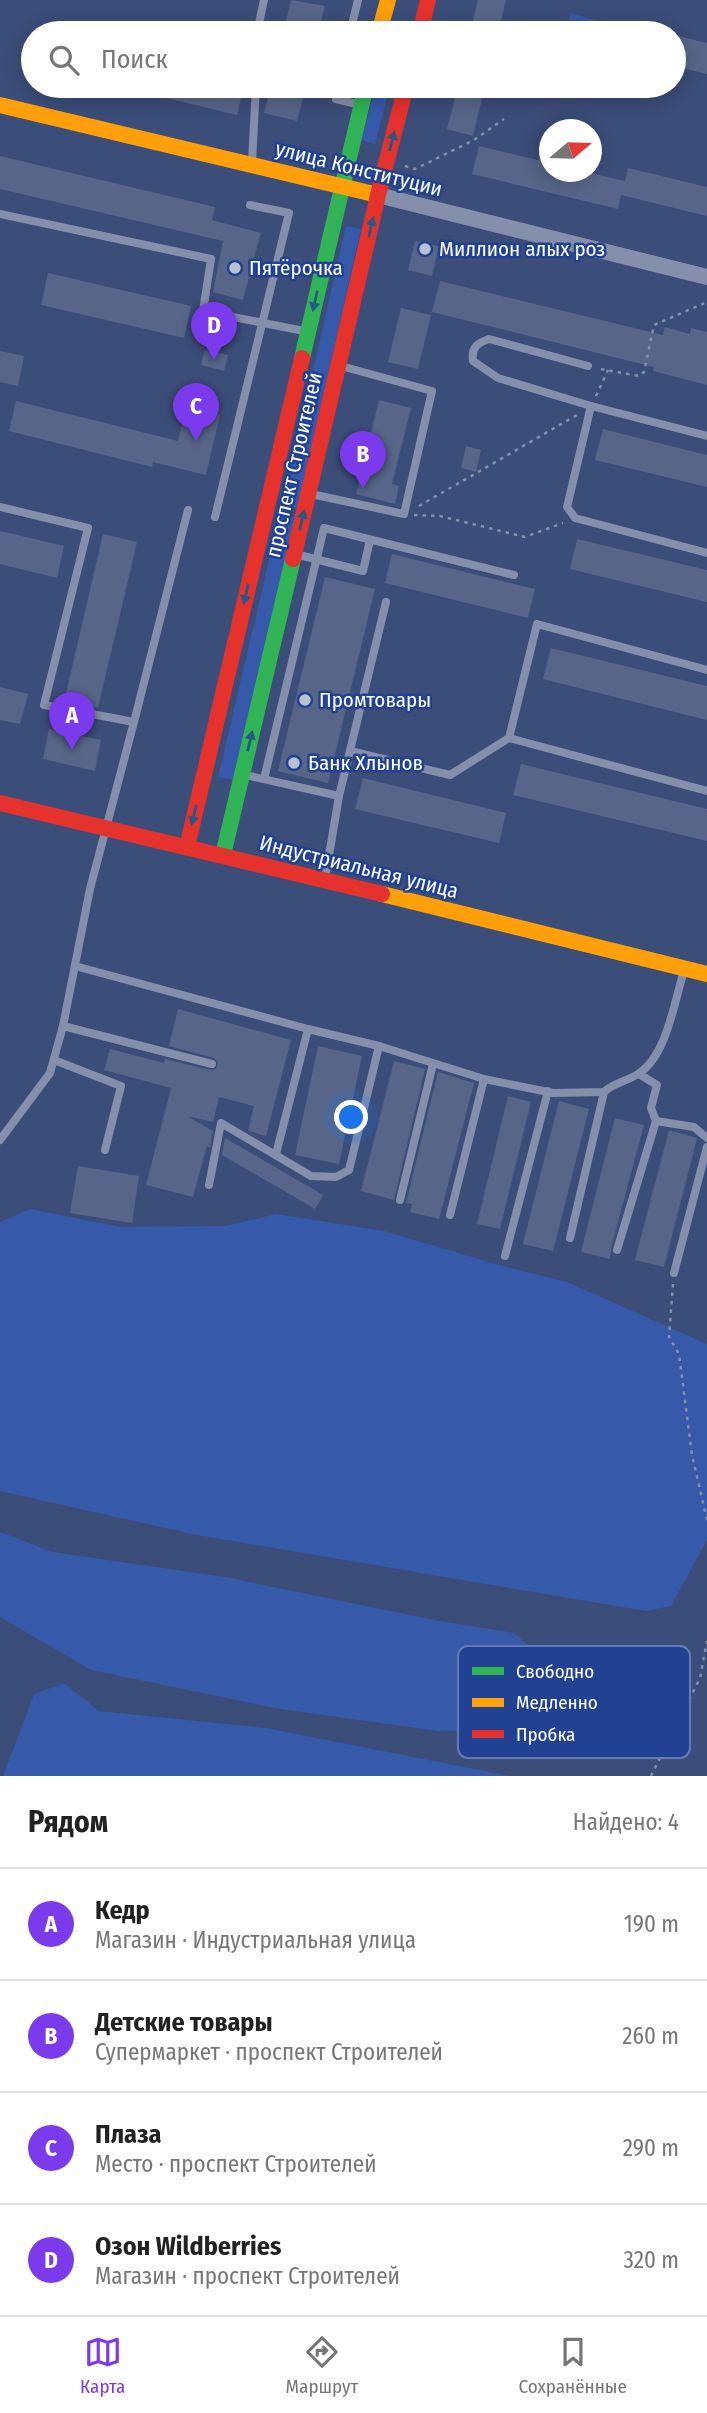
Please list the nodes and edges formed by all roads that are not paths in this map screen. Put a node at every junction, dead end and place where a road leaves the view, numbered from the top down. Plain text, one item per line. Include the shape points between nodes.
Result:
1 (264, 0) edge
2 (358, 0) edge
3 (388, 0) edge
4 (428, 0) edge
5 (260, 21) edge
6 (354, 21) edge
7 (382, 21) edge
8 (423, 21) edge
9 (255, 98) edge
10 (335, 98) edge
11 (363, 98) edge
12 (403, 98) edge
13 (362, 105) junction
14 (2, 108) edge
15 (252, 165) junction
16 (342, 187) junction
17 (378, 195) junction
18 (250, 205) dead end
19 (0, 214) edge
20 (707, 276) edge
21 (264, 322) junction
22 (307, 332) junction
23 (339, 365) junction
24 (588, 366) road end
25 (591, 406) junction
26 (707, 436) edge
27 (308, 493) junction
28 (0, 507) edge
29 (188, 510) dead end
30 (215, 517) dead end
31 (370, 540) junction
32 (294, 554) junction
33 (707, 554) edge
34 (317, 559) junction
35 (514, 575) dead end
36 (386, 602) dead end
37 (707, 670) edge
38 (134, 722) junction
39 (509, 738) junction
40 (350, 751) junction
41 (243, 774) junction
42 (264, 779) junction
43 (707, 791) edge
44 (339, 796) junction
45 (0, 803) edge
46 (106, 828) junction
47 (187, 847) junction
48 (223, 855) junction
49 (324, 881) junction
50 (75, 966) junction
51 (684, 969) junction
52 (707, 974) edge
53 (63, 1026) junction
54 (308, 1029) junction
55 (379, 1046) junction
56 (54, 1060) junction
57 (212, 1064) dead end
58 (433, 1064) junction
59 (639, 1074) junction
60 (484, 1079) junction
61 (548, 1091) junction
62 (604, 1092) junction
63 (656, 1121) junction
64 (694, 1127) junction
65 (707, 1129) edge
66 (707, 1138) edge
67 (0, 1140) edge
68 (707, 1147) edge
69 (105, 1150) dead end
70 (276, 1154) junction
71 (209, 1185) dead end
72 (400, 1199) dead end
73 (450, 1214) dead end
74 (570, 1238) dead end
75 (617, 1250) dead end
76 (505, 1256) dead end
77 (674, 1273) road end

1 - 5 lane
2 - 6 lane
3 - 7 street
4 - 8 street
9 - 15 lane
10 - 13 lane
11 - 13 street, проспект Строителей
17 -> 12 street, проспект Строителей
13 - 16 street, проспект Строителей
14 - 15 street, улица Конституции
15 - 16 street, улица Конституции
16 - 17 street, улица Конституции
16 -> 22 street, проспект Строителей
17 - 20 street, улица Конституции
23 -> 17 street, проспект Строителей
18 - 21 lane via 289,213
19 - 21 lane via 211,259 203,311
21 - 22 lane
21 - 30 lane
22 -> 47 street, проспект Строителей
23 - 27 street, проспект Строителей
23 - 27 lane via 432,391 404,514
24 - 25 lane via 489,339 478,343 472,352 473,361 498,378
25 - 26 lane
25 - 33 lane via 567,507 575,518
32 -> 27 street, проспект Строителей
28 - 38 lane via 88,528 44,705
29 - 38 lane
31 - 34 lane via 363,571
31 - 34 lane via 319,527
31 - 35 lane
32 - 34 lane
41 -> 32 street, проспект Строителей
34 - 42 lane
36 - 40 lane
37 - 39 lane via 537,624
38 - 46 lane
39 - 40 lane via 450,775
39 - 43 lane
40 - 44 lane
41 - 42 lane
41 - 48 street, проспект Строителей
42 - 44 lane
44 - 49 lane
45 - 46 street, Индустриальная улица
46 - 47 street, Индустриальная улица
46 - 50 lane
47 - 48 street, Индустриальная улица
48 - 49 street, Индустриальная улица
49 - 51 street, Индустриальная улица
50 - 53 lane
50 - 54 lane
51 - 52 street, Индустриальная улица
51 - 59 lane via 659,1052
53 - 56 lane
53 - 57 lane
54 - 55 lane
54 - 70 lane
55 - 58 lane
55 - 70 lane via 349,1170 336,1177 311,1176
56 - 67 lane via 50,1073
56 - 69 lane via 121,1086
58 - 60 lane
58 - 72 lane
59 - 62 lane
59 - 63 lane via 657,1085 651,1108
60 - 61 lane
60 - 73 lane
61 - 62 lane
61 - 76 lane
62 - 74 lane
63 - 64 lane
63 - 75 lane
64 - 65 lane
64 - 66 lane
68 - 77 lane
70 - 71 lane via 221,1123

